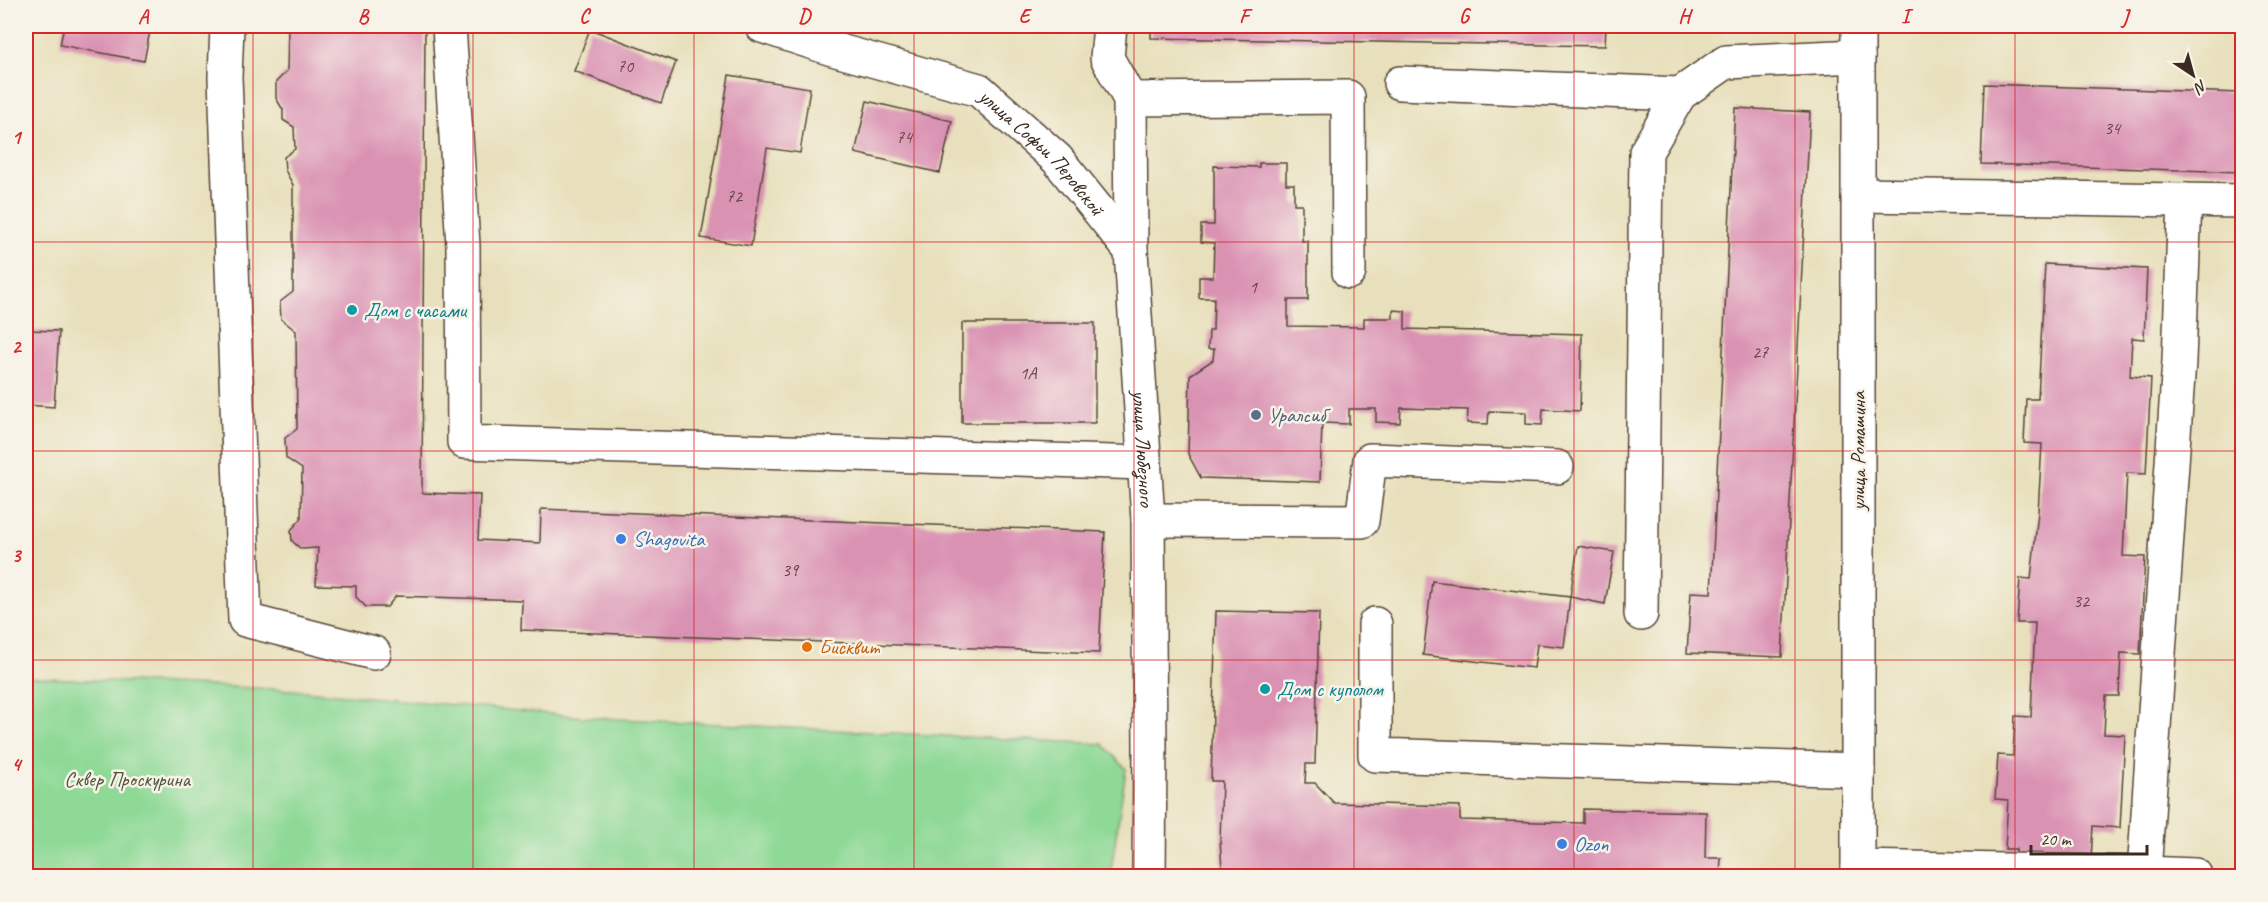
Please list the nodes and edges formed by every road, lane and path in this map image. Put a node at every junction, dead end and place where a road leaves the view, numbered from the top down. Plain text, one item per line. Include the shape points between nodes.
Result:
1 (227, 26) edge
2 (449, 26) edge
3 (762, 26) edge
4 (1110, 26) edge
5 (1858, 41) edge
6 (1400, 83) dead end
7 (1680, 94) junction
8 (1130, 99) junction
9 (1858, 195) junction
10 (2185, 200) junction
11 (2242, 201) edge
12 (1131, 251) junction
13 (1349, 272) dead end
14 (1145, 463) junction
15 (1557, 467) dead end
16 (1148, 520) junction
17 (1641, 614) dead end
18 (1375, 624) dead end
19 (374, 653) dead end
20 (1858, 770) junction
21 (1858, 872) edge
22 (2144, 873) junction
23 (2195, 875) edge
24 (1149, 876) edge

1 - 19 street via 225,77 245,620
2 - 14 street via 463,245 464,442
3 - 12 street, улица Софьи Перовской via 979,90 1056,159
4 - 8 street, улица Любезного via 1107,58
5 - 7 street via 1726,62
5 - 9 street, улица Ромашина
6 - 7 street
7 - 17 street via 1646,152
8 - 12 street, улица Любезного
8 - 13 street via 1347,97
9 - 10 street
9 - 20 street, улица Ромашина
10 - 11 street
10 - 22 street via 2179,361
12 - 14 street, улица Любезного
14 - 16 street, улица Любезного
15 - 16 street via 1370,460 1362,521
16 - 24 street, улица Любезного
18 - 20 street via 1375,755
20 - 21 street, улица Ромашина
21 - 22 street
22 - 23 street

